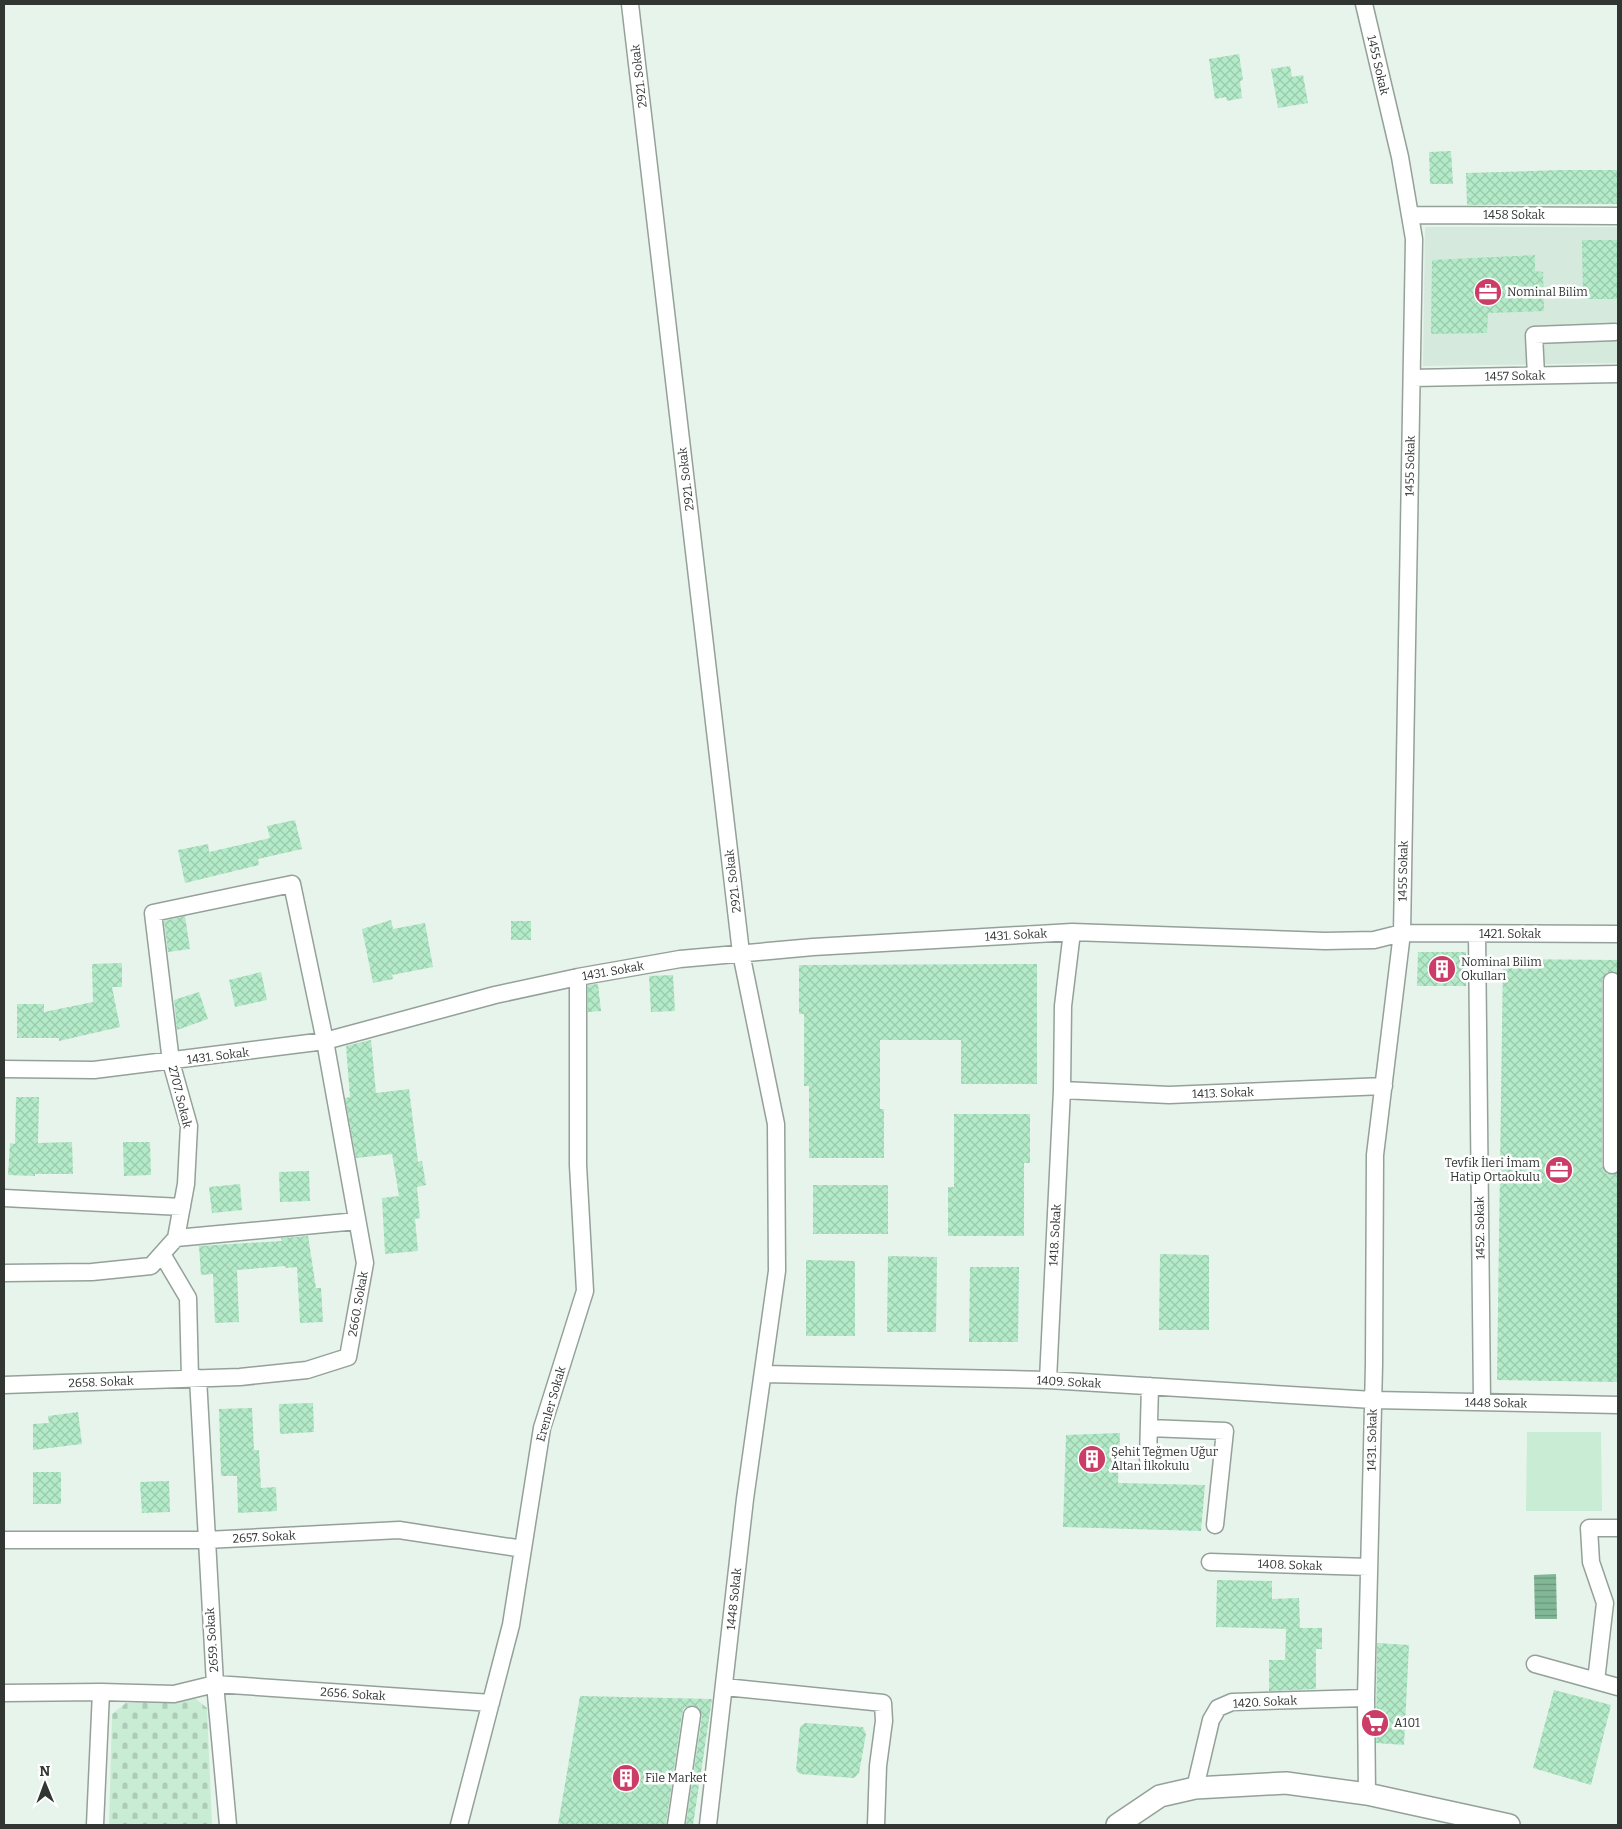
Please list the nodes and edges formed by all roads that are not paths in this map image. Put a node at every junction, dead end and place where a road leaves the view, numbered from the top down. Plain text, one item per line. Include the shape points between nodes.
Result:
1 (630, 4) edge
2 (1364, 4) edge
3 (1410, 214) junction
4 (1618, 216) edge
5 (1615, 332) dead end
6 (1618, 374) edge
7 (1536, 375) junction
8 (1412, 378) junction
9 (292, 884) joint
10 (1072, 932) junction
11 (1402, 934) junction
12 (1477, 934) junction
13 (1618, 934) edge
14 (741, 953) junction
15 (578, 977) junction
16 (1612, 981) dead end
17 (325, 1041) junction
18 (1616, 1051) edge
19 (171, 1062) junction
20 (4, 1069) edge
21 (1384, 1086) junction
22 (1062, 1090) junction
23 (1612, 1165) dead end
24 (4, 1198) edge
25 (182, 1207) junction
26 (357, 1221) junction
27 (176, 1238) junction
28 (162, 1254) junction
29 (4, 1273) edge
30 (764, 1374) junction
31 (194, 1378) junction
32 (1048, 1380) junction
33 (4, 1385) edge
34 (1150, 1386) junction
35 (1373, 1400) junction
36 (1482, 1402) junction
37 (1618, 1405) edge
38 (1149, 1428) junction
39 (1148, 1459) dead end
40 (1215, 1525) dead end
41 (1618, 1528) edge
42 (4, 1540) edge
43 (206, 1540) junction
44 (523, 1549) junction
45 (1210, 1562) dead end
46 (1369, 1567) junction
47 (1614, 1604) edge
48 (1535, 1664) dead end
49 (1596, 1681) junction
50 (215, 1684) junction
51 (725, 1687) junction
52 (1618, 1687) edge
53 (101, 1692) junction
54 (4, 1693) edge
55 (1366, 1698) junction
56 (491, 1703) junction
57 (692, 1715) dead end
58 (1195, 1788) junction
59 (1367, 1794) junction
60 (94, 1825) edge
61 (228, 1825) edge
62 (459, 1825) edge
63 (676, 1825) edge
64 (708, 1825) edge
65 (876, 1825) edge
66 (1117, 1825) edge
67 (1509, 1825) edge

1 - 14 street, 2921. Sokak
2 - 3 street, 1455 Sokak
3 - 4 street, 1458 Sokak
3 - 8 street, 1455 Sokak via 1414,240
5 - 7 street via 1534,335
6 - 7 street, 1457 Sokak
7 - 8 street, 1457 Sokak
8 - 11 street, 1455 Sokak
9 - 17 street, 2660. Sokak
9 - 19 street, 2707. Sokak via 153,913
10 - 11 street, 1431. Sokak via 1325,941 1374,940
10 - 14 street, 1431. Sokak
10 - 22 street via 1063,1006
11 - 12 street, 1421. Sokak
11 - 21 street, 1455 Sokak
12 - 13 street, 1421. Sokak
12 - 36 street, 1452. Sokak
14 - 15 street, 1431. Sokak via 680,959
14 - 30 street, 2921. Sokak via 776,1124 777,1271
15 - 17 street, 1431. Sokak via 495,995
15 - 44 street, Erenler Sokak via 578,1165 585,1291 542,1428
16 - 18 street
17 - 19 street, 1431. Sokak
17 - 26 street, 2660. Sokak
18 - 23 street
19 - 20 street, 1431. Sokak via 94,1070
19 - 25 street, 2707. Sokak via 189,1126
21 - 22 street, 1413. Sokak via 1169,1095
21 - 35 street, 1431. Sokak via 1375,1155
22 - 32 street, 1418. Sokak
24 - 25 street
25 - 27 street, 2707. Sokak
26 - 27 street
26 - 31 street, 2660. Sokak via 365,1263 348,1357 307,1370
27 - 28 street
28 - 29 street via 151,1266 92,1272
28 - 31 street, 2659. Sokak via 188,1298
30 - 32 street, 1409. Sokak
30 - 51 street, 1448 Sokak via 745,1499
31 - 33 street, 2658. Sokak
31 - 43 street, 2659. Sokak
32 - 34 street, 1409. Sokak
34 - 35 street, 1409. Sokak
34 - 38 street
35 - 36 street, 1448 Sokak
35 - 46 street, 1431. Sokak
36 - 37 street, 1448 Sokak
38 - 39 street
38 - 40 street via 1225,1431
41 - 47 street via 1589,1528 1592,1562
42 - 43 street, 2657. Sokak
43 - 44 street, 2657. Sokak via 399,1530
43 - 50 street, 2659. Sokak
44 - 56 street, Erenler Sokak via 511,1625
45 - 46 street, 1408. Sokak
46 - 55 street, 1431. Sokak
47 - 49 street
48 - 49 street
49 - 52 street
50 - 53 street, 2659. Sokak via 174,1694
50 - 56 street, 2656. Sokak
50 - 61 street
51 - 64 street, 1448 Sokak
51 - 65 street via 883,1703
53 - 54 street
53 - 60 street
55 - 58 street, 1420. Sokak via 1232,1702 1218,1708 1211,1720
55 - 59 street, 1431. Sokak
56 - 62 street, Erenler Sokak
57 - 63 street
58 - 59 main road via 1286,1783
58 - 66 main road via 1160,1796
59 - 67 main road

